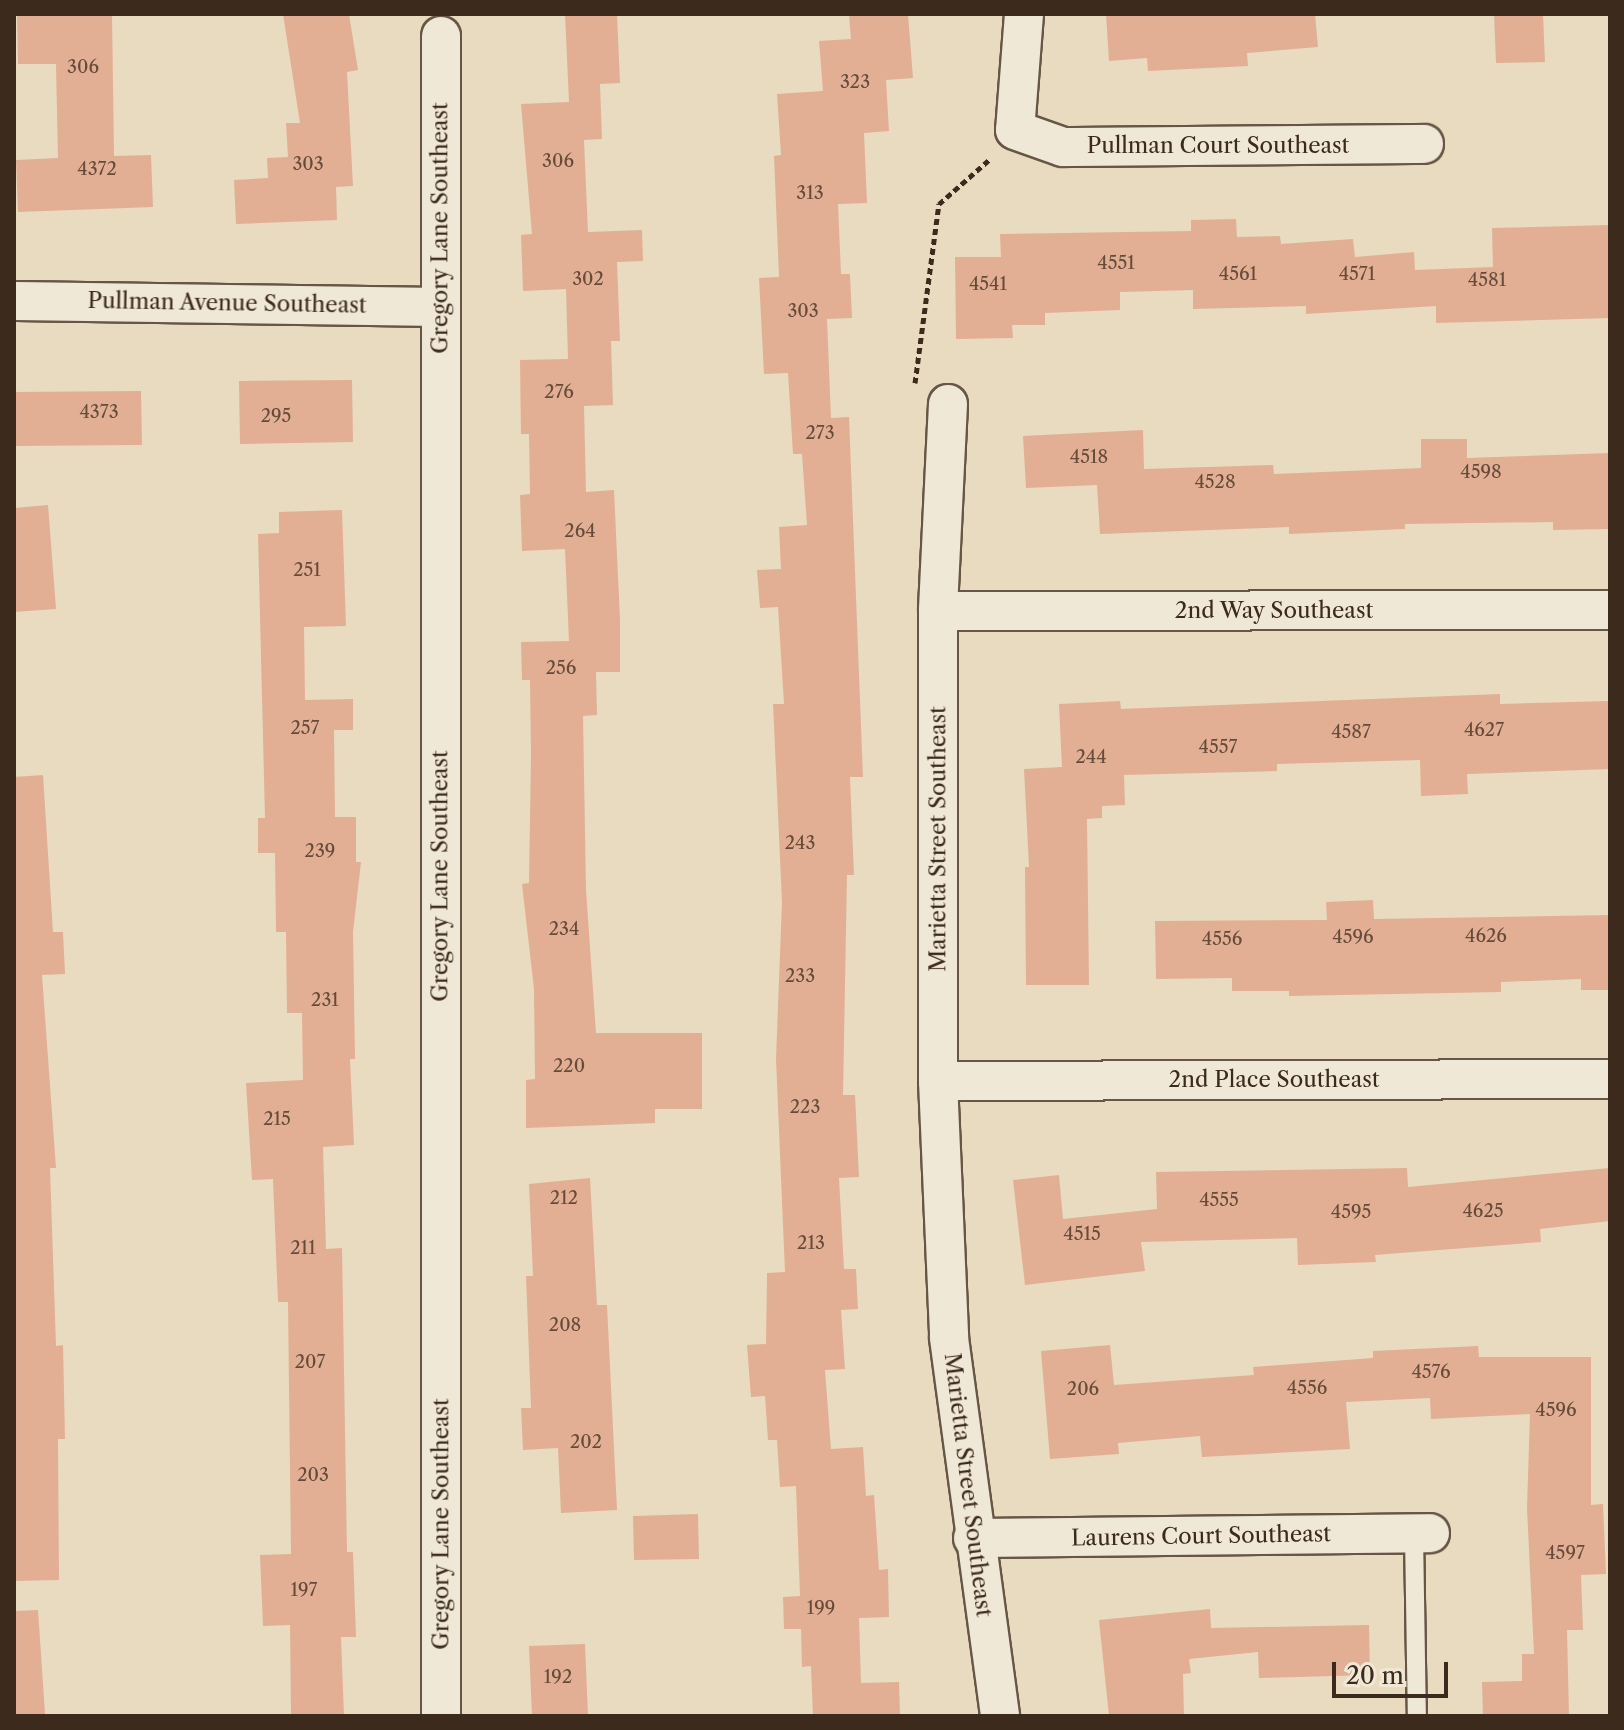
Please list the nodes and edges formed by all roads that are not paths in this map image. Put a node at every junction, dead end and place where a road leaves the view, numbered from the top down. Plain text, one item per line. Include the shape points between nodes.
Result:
1 (1024, 14) edge
2 (441, 36) dead end
3 (1424, 144) dead end
4 (14, 301) edge
5 (439, 307) junction
6 (948, 404) road end
7 (1610, 610) edge
8 (938, 611) junction
9 (1610, 1079) edge
10 (938, 1081) junction
11 (1422, 1534) joint
12 (973, 1538) junction
13 (441, 1716) edge
14 (1000, 1716) edge
15 (1417, 1716) edge

1 - 3 street, Pullman Court Southeast via 1015,130 1063,147
2 - 5 street, Gregory Lane Southeast
4 - 5 street, Pullman Avenue Southeast
5 - 13 street, Gregory Lane Southeast
6 - 8 street, Marietta Street Southeast
7 - 8 street, 2nd Way Southeast
8 - 10 street, Marietta Street Southeast
9 - 10 street, 2nd Place Southeast
10 - 12 street, Marietta Street Southeast via 949,1338
11 - 12 street, Laurens Court Southeast
11 - 15 lane
12 - 14 street, Marietta Street Southeast

